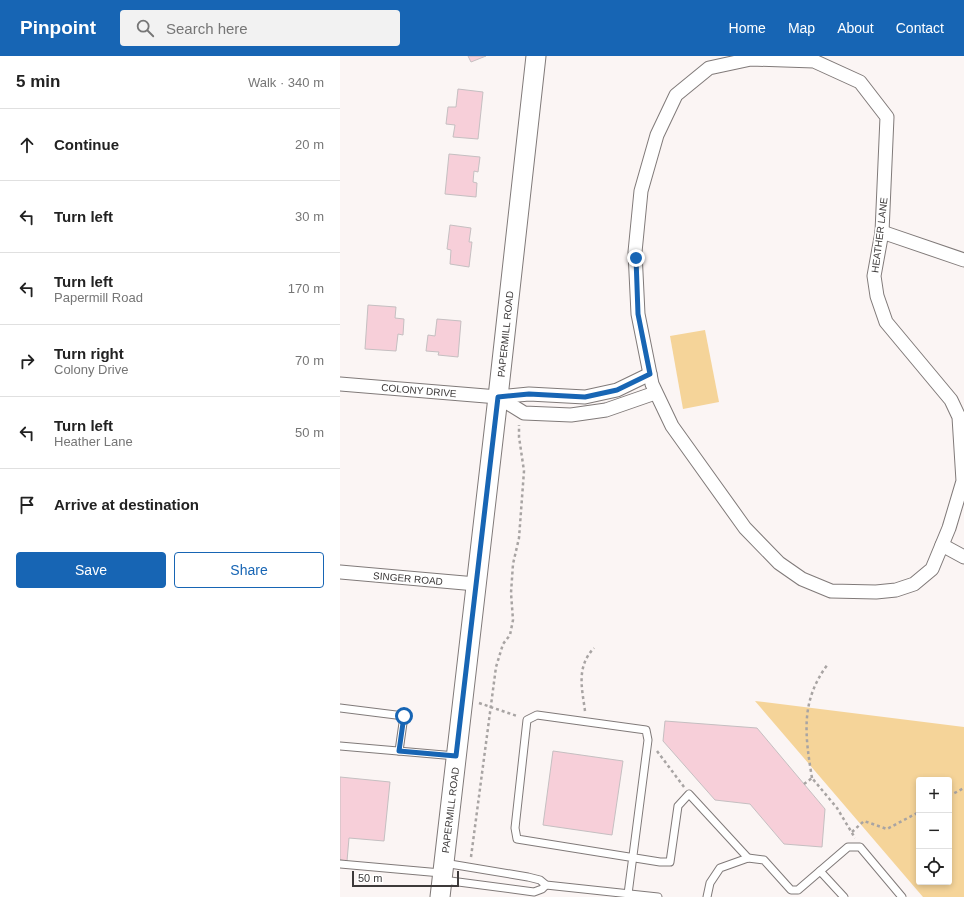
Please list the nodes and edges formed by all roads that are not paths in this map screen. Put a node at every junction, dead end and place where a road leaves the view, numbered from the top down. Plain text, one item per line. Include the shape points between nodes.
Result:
1 (536, 56) edge
2 (882, 232) junction
3 (964, 260) edge
4 (650, 374) junction
5 (340, 384) edge
6 (655, 393) junction
7 (498, 397) junction
8 (942, 545) junction
9 (964, 557) edge
10 (340, 572) edge
11 (476, 584) junction
12 (340, 708) edge
13 (340, 746) edge
14 (399, 751) junction
15 (456, 756) junction
16 (632, 858) junction
17 (748, 858) junction
18 (340, 864) edge
19 (820, 871) junction
20 (442, 878) edge
21 (546, 885) junction
22 (791, 890) junction
23 (628, 894) junction
24 (612, 895) edge
25 (658, 897) edge
26 (707, 897) edge
27 (796, 897) edge
28 (844, 897) edge
29 (902, 897) edge

1 - 7 main road, PAPERMILL ROAD
2 - 3 street
2 - 4 street, HEATHER LANE via 887,117 860,82 814,61 751,59 709,68 676,96 657,135 641,191 635,252 637,298
2 - 8 street, HEATHER LANE via 874,276 876,296 883,316 951,400 959,417 963,481
4 - 6 street, HEATHER LANE
4 - 7 street, COLONY DRIVE via 617,390 585,397 529,394
5 - 7 street, COLONY DRIVE
6 - 7 street, COLONY DRIVE via 606,410 571,415 524,413
6 - 8 street, HEATHER LANE via 672,426 745,528 778,563 802,579 832,591 896,590 914,584 932,569
7 - 11 main road, PAPERMILL ROAD
8 - 9 street
10 - 11 street, SINGER ROAD
11 - 15 main road, PAPERMILL ROAD
12 - 14 lane via 404,716
13 - 14 lane
14 - 15 lane
15 - 20 main road, PAPERMILL ROAD
16 - 16 lane via 517,840 515,828 527,720 537,715 646,730 648,740
16 - 17 lane via 670,862 678,806 689,794
16 - 23 lane
17 - 22 lane via 764,860
17 - 26 lane via 720,868 710,883
18 - 20 lane
19 - 22 lane via 798,890
19 - 28 lane
19 - 29 lane via 848,847 860,847
20 - 21 lane via 534,892
20 - 21 lane via 470,867 528,877 540,880
21 - 24 lane
22 - 27 lane
23 - 24 lane
23 - 25 lane

